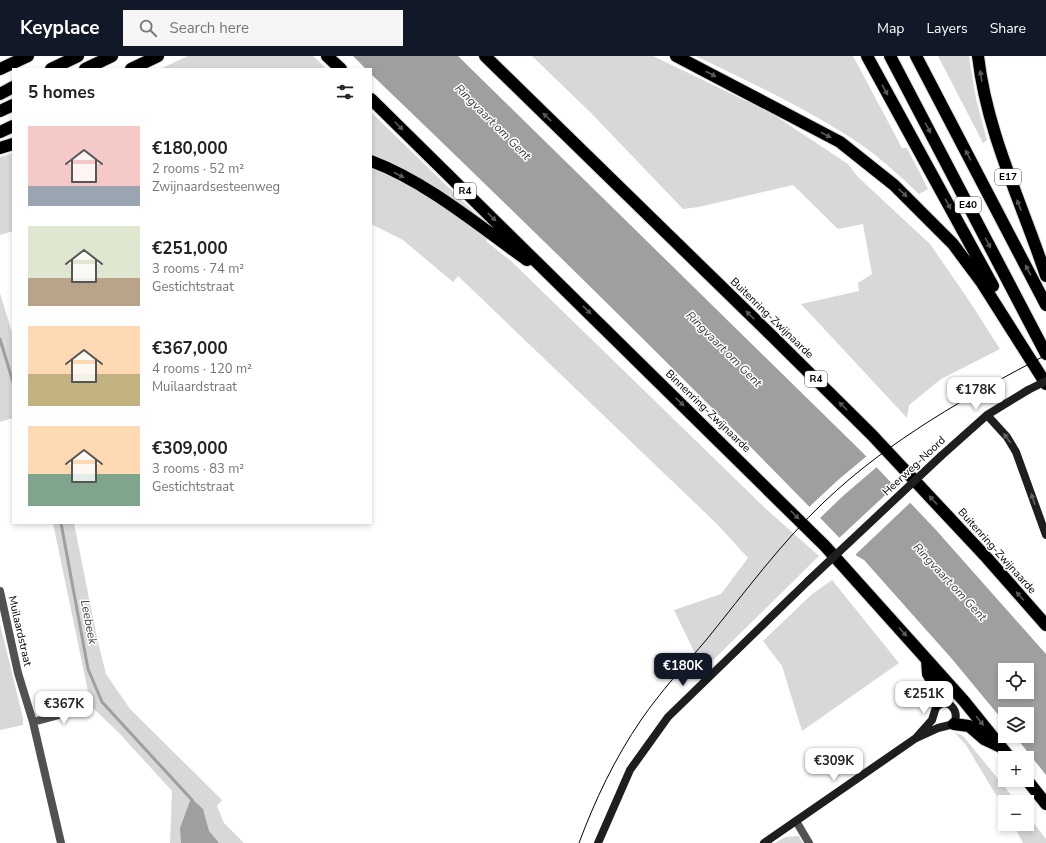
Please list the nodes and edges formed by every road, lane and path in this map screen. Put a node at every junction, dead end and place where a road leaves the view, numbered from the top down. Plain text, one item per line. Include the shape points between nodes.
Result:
1 (28, 56) edge
2 (78, 56) edge
3 (112, 56) edge
4 (158, 56) edge
5 (327, 56) edge
6 (485, 56) edge
7 (676, 56) edge
8 (867, 56) edge
9 (890, 56) edge
10 (916, 56) edge
11 (978, 56) edge
12 (53, 68) edge
13 (87, 68) edge
14 (133, 68) edge
15 (340, 68) edge
16 (0, 69) edge
17 (12, 88) edge
18 (0, 94) edge
19 (372, 100) edge
20 (12, 105) edge
21 (0, 111) edge
22 (12, 126) edge
23 (0, 132) edge
24 (12, 144) edge
25 (0, 148) edge
26 (372, 162) edge
27 (1046, 276) edge
28 (559, 283) junction
29 (1046, 305) edge
30 (1046, 354) edge
31 (1046, 382) edge
32 (987, 415) junction
33 (1046, 535) edge
34 (0, 590) edge
35 (1046, 625) edge
36 (927, 660) junction
37 (937, 704) junction
38 (89, 707) dead end
39 (33, 722) junction
40 (954, 724) junction
41 (916, 738) junction
42 (1000, 746) junction
43 (1004, 751) edge
44 (1033, 787) edge
45 (1046, 804) edge
46 (796, 821) junction
47 (61, 843) edge
48 (598, 843) edge
49 (764, 843) edge
50 (809, 843) edge

1 - 16 highway
2 - 12 highway
3 - 13 highway
4 - 14 highway
5 - 15 highway
35 -> 6 highway, Buitenring-Zwijnaarde / R4 via 872,435
7 -> 31 highway via 840,142 894,185 953,244 982,283
8 -> 31 highway
9 -> 30 highway, E40
29 -> 10 highway, E40
27 -> 11 highway, E17 via 1001,156 985,97
17 - 18 highway
19 -> 28 highway, Binnenring-Zwijnaarde / R4
20 - 21 highway
22 - 23 highway
24 - 25 highway
26 -> 28 highway, R4 via 452,205
28 -> 36 highway, Binnenring-Zwijnaarde / R4 via 824,546
31 - 32 street, Heerweg-Noord, bridge
33 -> 32 street via 1016,452 1007,437
32 - 48 street, Heerweg-Noord, bridge via 808,581 668,717 630,770
34 - 39 street, Muilaardstraat via 18,673
36 - 37 highway via 928,674 937,694
36 -> 42 highway, Binnenring-Zwijnaarde / R4
37 - 40 street via 946,702 953,707 956,716
37 - 41 street via 932,720
38 - 39 street
39 - 47 street, Muilaardstraat
40 - 41 street
40 - 42 highway via 969,726 984,739
41 - 46 street
42 - 43 highway, Binnenring-Zwijnaarde / R4
44 - 45 highway
46 - 49 street
46 - 50 street

